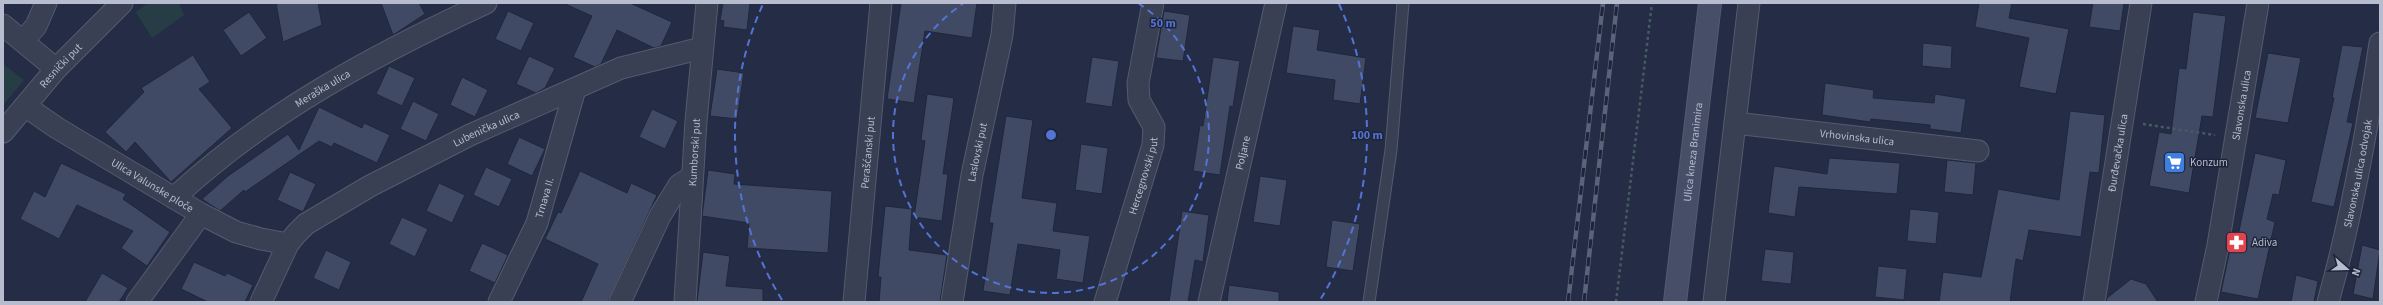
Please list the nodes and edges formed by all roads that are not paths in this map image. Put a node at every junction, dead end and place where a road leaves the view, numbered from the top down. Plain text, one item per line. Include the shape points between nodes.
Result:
1 (46, 3) edge
2 (122, 3) edge
3 (486, 3) edge
4 (707, 3) edge
5 (882, 3) edge
6 (1005, 3) edge
7 (1153, 3) edge
8 (1276, 3) edge
9 (1403, 3) edge
10 (1710, 3) edge
11 (1749, 3) edge
12 (2141, 3) edge
13 (2258, 3) edge
14 (3, 25) edge
15 (23, 41) junction
16 (2380, 43) edge
17 (702, 48) junction
18 (56, 69) junction
19 (575, 89) junction
20 (25, 106) junction
21 (1735, 123) junction
22 (3, 132) edge
23 (1978, 151) dead end
24 (692, 177) junction
25 (174, 198) junction
26 (201, 214) junction
27 (288, 244) junction
28 (137, 302) edge
29 (261, 302) edge
30 (500, 302) edge
31 (620, 302) edge
32 (685, 302) edge
33 (854, 302) edge
34 (952, 302) edge
35 (1106, 302) edge
36 (1209, 302) edge
37 (1369, 302) edge
38 (1675, 302) edge
39 (1714, 302) edge
40 (2094, 302) edge
41 (2206, 302) edge
42 (2328, 302) edge

1 - 15 street via 36,26
2 - 18 street, Resnički put
3 - 25 street, Meraška ulica via 340,76 284,111 221,157
4 - 17 street, Kumborski put
5 - 33 street, Perašćanski put
6 - 34 street, Laslovski put via 1002,35 972,175
7 - 35 street, Hercegnovski put via 1138,100 1154,128 1153,145
8 - 36 street, Poljane
9 - 37 lane via 1390,150
10 - 38 main road, Ulica kneza Branimira
11 - 21 street
12 - 40 street, Đurđevačka ulica
13 - 41 street, Slavonska ulica
14 - 15 street
15 - 18 street
16 - 42 street, Slavonska ulica odvojak via 2366,144 2346,239
17 - 19 street, Lubenička ulica via 621,68
17 - 24 street, Kumborski put
18 - 20 street, Resnički put
19 - 27 street, Lubenička ulica via 470,135 370,186 306,224
19 - 30 street, Trnava II. via 537,223
20 - 22 street, Resnički put
20 - 25 street, Ulica Valunske ploče
21 - 23 street, Vrhovinska ulica
21 - 39 street
24 - 31 street via 679,185 660,216
24 - 32 street, Kumborski put
25 - 26 street, Ulica Valunske ploče
26 - 27 street, Ulica Valunske ploče via 236,232
26 - 28 street
27 - 29 street, Lubenička ulica

